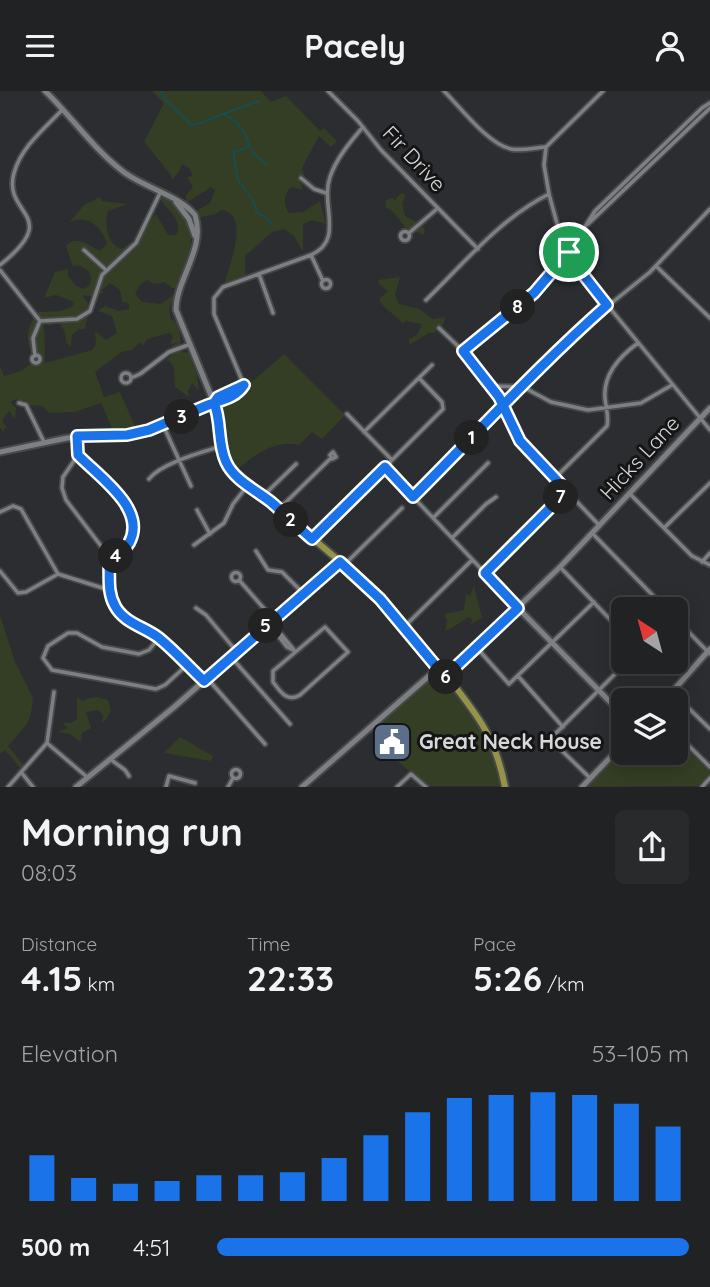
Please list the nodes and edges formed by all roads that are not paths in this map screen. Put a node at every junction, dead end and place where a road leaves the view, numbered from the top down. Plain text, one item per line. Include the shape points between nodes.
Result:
1 (45, 91) edge
2 (328, 91) edge
3 (444, 91) edge
4 (603, 91) edge
5 (710, 105) edge
6 (63, 109) junction
7 (363, 127) junction
8 (546, 147) junction
9 (657, 151) junction
10 (661, 156) junction
11 (301, 178) dead end
12 (160, 193) junction
13 (326, 193) junction
14 (549, 194) junction
15 (438, 208) junction
16 (710, 209) edge
17 (586, 226) junction
18 (409, 233) dead end
19 (478, 249) junction
20 (83, 250) dead end
21 (569, 252) junction
22 (311, 255) junction
23 (655, 266) junction
24 (0, 268) edge
25 (105, 269) junction
26 (260, 274) junction
27 (334, 293) dead end
28 (426, 300) dead end
29 (607, 305) junction
30 (273, 313) dead end
31 (710, 318) edge
32 (40, 321) junction
33 (439, 328) dead end
34 (638, 343) junction
35 (188, 345) junction
36 (463, 351) junction
37 (35, 355) dead end
38 (432, 365) dead end
39 (131, 378) dead end
40 (419, 378) junction
41 (671, 385) junction
42 (491, 386) junction
43 (523, 387) junction
44 (19, 403) dead end
45 (214, 403) junction
46 (504, 406) junction
47 (607, 408) junction
48 (710, 408) edge
49 (347, 414) dead end
50 (699, 418) junction
51 (163, 425) junction
52 (710, 430) edge
53 (364, 432) junction
54 (77, 436) junction
55 (44, 442) junction
56 (222, 446) junction
57 (0, 452) edge
58 (78, 455) junction
59 (331, 458) dead end
60 (392, 460) junction
61 (180, 462) junction
62 (488, 463) dead end
63 (296, 464) dead end
64 (385, 467) junction
65 (555, 478) junction
66 (149, 479) dead end
67 (248, 485) junction
68 (709, 485) edge
69 (191, 486) dead end
70 (567, 491) junction
71 (629, 493) junction
72 (263, 496) junction
73 (413, 497) junction
74 (496, 497) dead end
75 (402, 507) dead end
76 (279, 509) junction
77 (197, 510) dead end
78 (0, 512) edge
79 (433, 518) junction
80 (599, 525) junction
81 (664, 528) junction
82 (592, 533) junction
83 (210, 534) junction
84 (452, 538) junction
85 (312, 539) junction
86 (194, 545) dead end
87 (256, 551) dead end
88 (710, 553) edge
89 (472, 560) junction
90 (109, 562) junction
91 (702, 562) junction
92 (342, 563) junction
93 (710, 565) edge
94 (560, 567) junction
95 (0, 571) edge
96 (485, 573) junction
97 (58, 574) junction
98 (239, 580) dead end
99 (109, 590) junction
100 (304, 594) junction
101 (654, 597) edge
102 (594, 602) junction
103 (196, 608) dead end
104 (518, 608) junction
105 (611, 620) edge
106 (272, 622) junction
107 (404, 628) junction
108 (688, 631) edge
109 (159, 638) junction
110 (551, 643) junction
111 (477, 648) junction
112 (295, 651) junction
113 (237, 652) junction
114 (709, 652) edge
115 (231, 657) junction
116 (187, 665) junction
117 (438, 668) junction
118 (615, 674) edge
119 (518, 676) junction
120 (445, 677) junction
121 (205, 680) junction
122 (676, 688) edge
123 (598, 691) junction
124 (54, 692) dead end
125 (611, 703) edge
126 (688, 708) edge
127 (289, 724) dead end
128 (563, 727) junction
129 (710, 729) edge
130 (47, 743) junction
131 (265, 744) dead end
132 (688, 745) edge
133 (611, 756) edge
134 (110, 759) junction
135 (710, 767) edge
136 (166, 771) dead end
137 (21, 772) junction
138 (129, 776) dead end
139 (169, 776) junction
140 (87, 777) junction
141 (233, 778) dead end
142 (590, 778) junction
143 (710, 779) edge
144 (195, 783) dead end
145 (8, 786) edge
146 (33, 786) edge
147 (76, 786) edge
148 (166, 786) edge
149 (228, 786) edge
150 (302, 786) edge
151 (397, 786) edge
152 (426, 786) edge
153 (503, 786) edge
154 (582, 786) edge
155 (702, 786) edge

1 - 6 main road
2 - 7 street, Fir Drive
3 - 8 street via 500,145 519,150
4 - 8 street
5 - 9 street
5 - 10 street
6 - 12 main road via 90,143 127,174
6 - 24 street via 33,140 16,168 13,187 29,220 29,233 22,247
7 - 13 street via 338,161
7 - 15 street, Fir Drive
8 - 14 street
9 - 10 street
9 - 17 street via 595,211
10 - 17 street
11 - 13 street
12 - 25 street via 136,243
12 - 35 main road via 174,200 194,230 194,247 176,303
13 - 22 street via 330,237
14 - 19 street via 514,214
14 - 21 street
15 - 18 street
15 - 19 street, Fir Drive
16 - 23 street
17 - 21 street
19 - 28 street
20 - 25 street
21 - 29 street
21 - 36 street via 534,293
22 - 26 street
22 - 27 street
23 - 29 street
23 - 31 street
24 - 32 street
25 - 32 street via 86,315
26 - 30 street
26 - 45 street via 216,294 214,314 244,385
29 - 34 street
29 - 43 street
32 - 37 street via 33,338
33 - 36 street
34 - 41 street
34 - 47 street via 612,370 605,392
35 - 39 street
35 - 45 main road
36 - 42 street
38 - 40 street
40 - 53 street
40 - 60 street via 444,406
41 - 47 street via 641,403
41 - 50 street
42 - 43 street
42 - 46 street
43 - 46 street
43 - 47 street via 567,407
44 - 55 street via 26,405
45 - 51 main road
45 - 56 main road
46 - 65 street via 520,441
46 - 73 street
47 - 65 street via 607,426
48 - 50 main road, Hicks Lane
49 - 53 street
50 - 52 street
50 - 71 main road, Hicks Lane
51 - 54 main road via 127,435
51 - 61 street
53 - 60 street
54 - 55 main road
54 - 58 street
55 - 57 main road
56 - 61 street
56 - 67 main road via 229,467
58 - 90 street via 63,477 64,494
58 - 90 street via 113,488 133,521 130,543
59 - 76 street
60 - 64 street
61 - 66 street
61 - 69 street
62 - 79 street
63 - 72 street
64 - 73 street
64 - 85 street
65 - 70 street
67 - 72 main road
67 - 83 street via 224,523
68 - 81 street
70 - 80 street
70 - 96 street
71 - 80 main road, Hicks Lane
71 - 81 street
72 - 76 main road
73 - 79 street
74 - 84 street
75 - 92 street
76 - 85 main road
77 - 83 street
78 - 97 street via 13,506 21,509
79 - 84 street
80 - 82 main road, Hicks Lane
81 - 91 street
82 - 94 main road, Hicks Lane
82 - 101 street
83 - 86 street
84 - 89 street
85 - 92 main road
87 - 100 street via 268,570 282,572
88 - 91 street
89 - 96 street
89 - 107 street
90 - 99 street
91 - 93 street
92 - 100 main road
92 - 107 main road via 371,588
94 - 102 street
94 - 104 main road, Hicks Lane
95 - 97 street via 18,593
96 - 104 street
97 - 99 street
98 - 106 street
99 - 109 street via 123,615
100 - 106 main road
102 - 105 street
102 - 110 street
103 - 113 street
104 - 110 main road
104 - 111 main road, Hicks Lane
106 - 112 street
106 - 113 main road
107 - 117 main road
108 - 114 street
109 - 116 street
109 - 116 street via 139,654 102,647 68,633 48,646 43,658 55,671 156,689
110 - 119 street
110 - 123 main road
111 - 119 street via 509,684
111 - 120 main road, Hicks Lane
112 - 112 street via 271,676 292,699 348,652 325,627
113 - 115 main road
114 - 122 main road
115 - 121 main road
115 - 127 street
116 - 121 street
117 - 120 main road
117 - 150 main road
118 - 123 street
119 - 128 street
120 - 153 main road via 488,732 501,762
121 - 131 street
121 - 134 main road
123 - 125 main road
123 - 128 street
124 - 130 street
126 - 129 street
128 - 142 street via 550,739
130 - 137 street
130 - 140 street
132 - 135 street
133 - 142 main road
134 - 138 street
134 - 140 main road
136 - 139 street
137 - 145 street
137 - 146 street
139 - 144 street
139 - 148 street
140 - 147 main road
141 - 149 street
142 - 154 main road
143 - 155 street
151 - 152 street via 411,774

